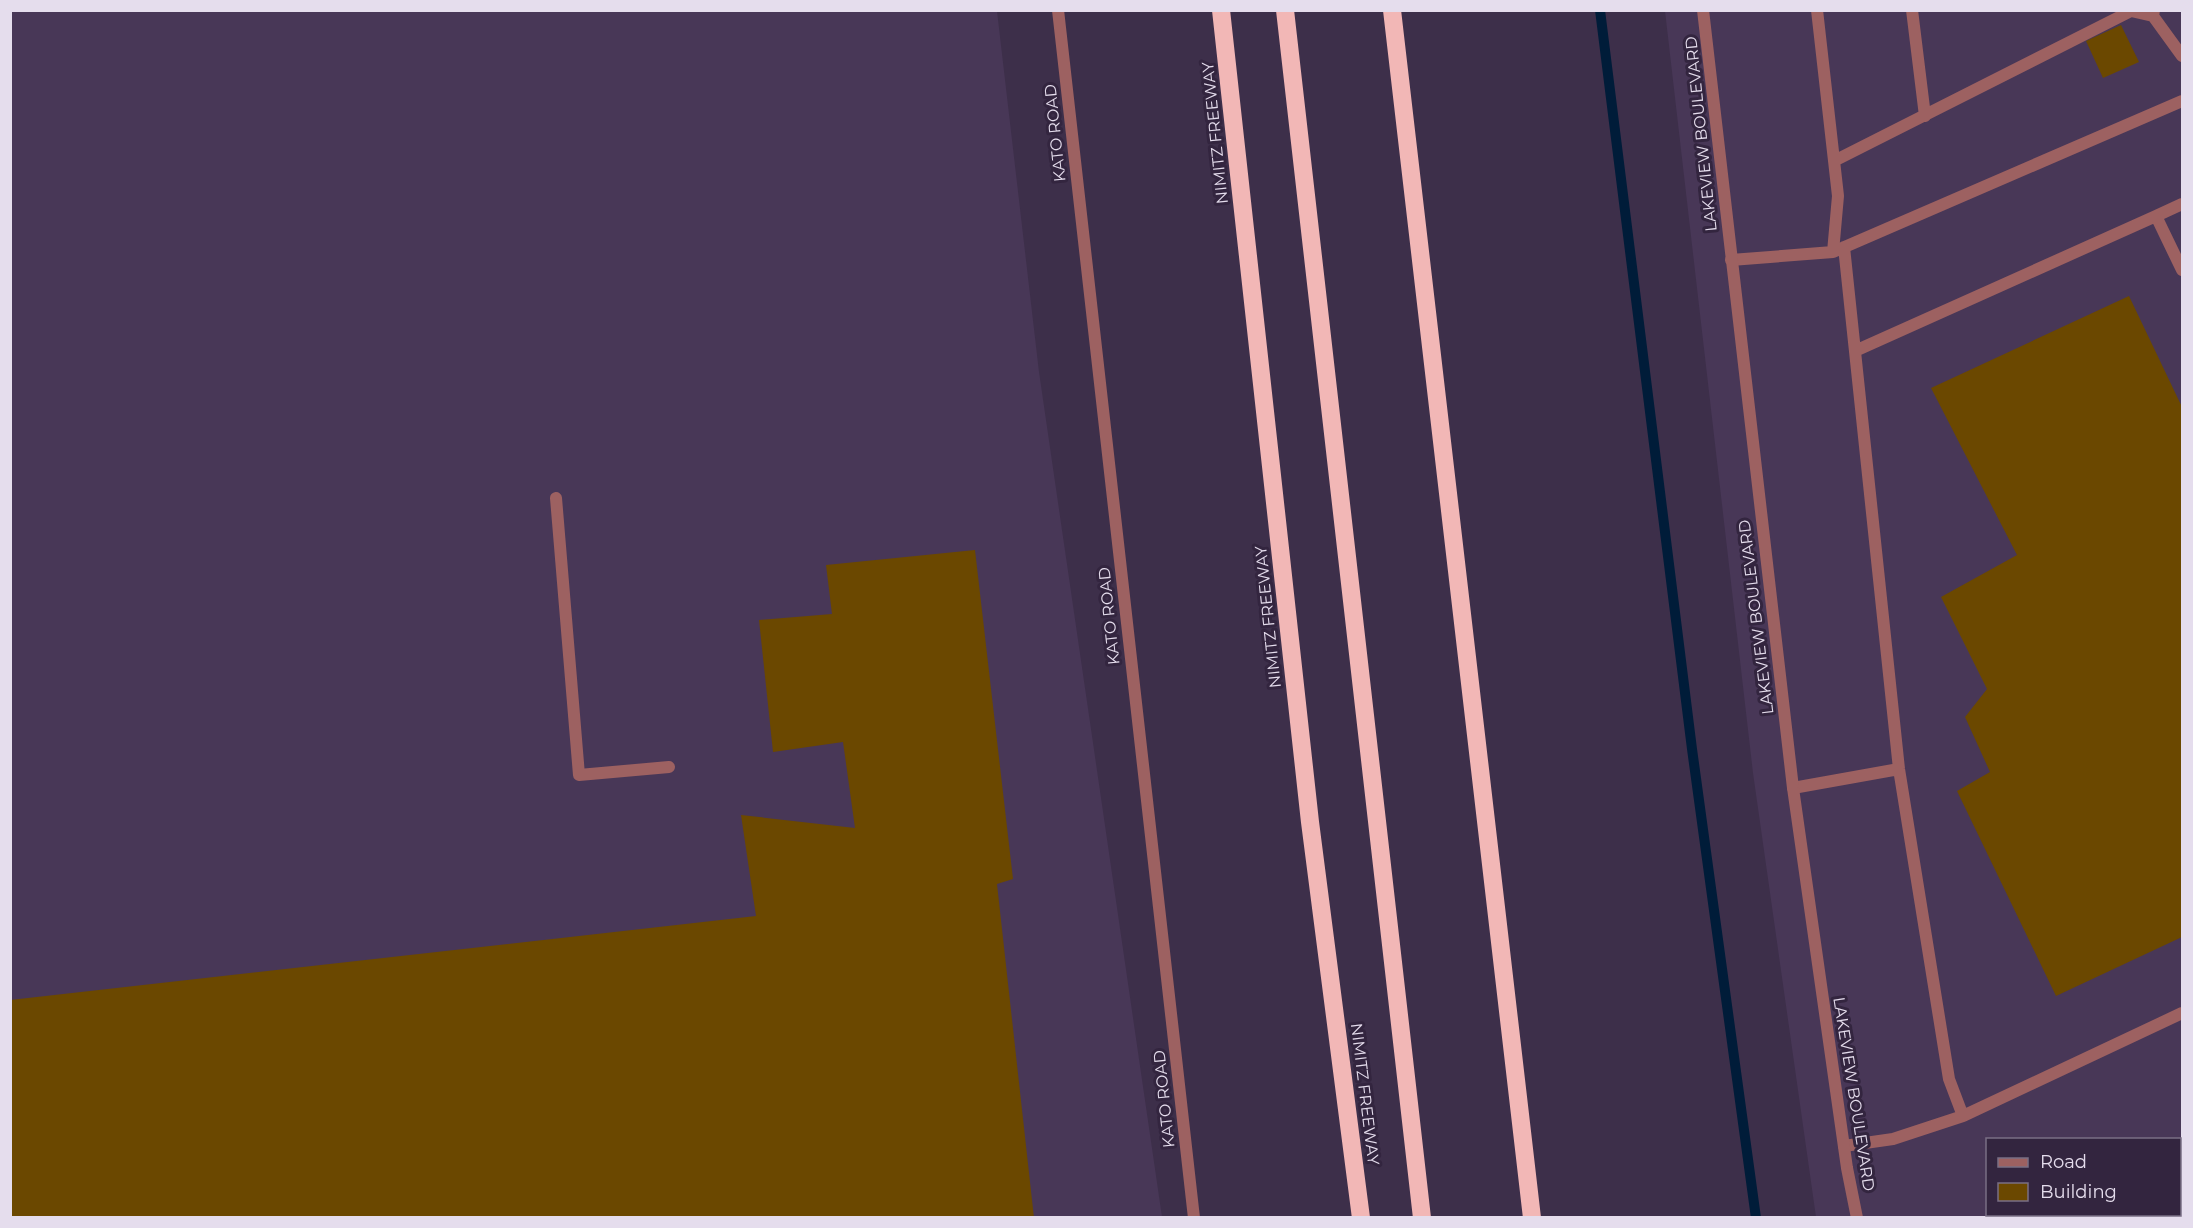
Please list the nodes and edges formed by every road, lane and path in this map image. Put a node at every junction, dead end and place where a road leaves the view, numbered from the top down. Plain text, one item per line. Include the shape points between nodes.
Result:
1 (1058, 10) edge
2 (1221, 10) edge
3 (1285, 10) edge
4 (1392, 10) edge
5 (1703, 10) edge
6 (1817, 10) edge
7 (1912, 10) edge
8 (2154, 13) edge
9 (2182, 56) edge
10 (2182, 101) edge
11 (1925, 116) junction
12 (1834, 161) junction
13 (2182, 204) edge
14 (2156, 216) junction
15 (1838, 249) junction
16 (1731, 260) junction
17 (2182, 270) edge
18 (1855, 351) junction
19 (556, 498) dead end
20 (669, 767) dead end
21 (1899, 769) junction
22 (1793, 788) junction
23 (2182, 1013) edge
24 (1963, 1116) junction
25 (1844, 1146) junction
26 (1194, 1218) edge
27 (1361, 1218) edge
28 (1422, 1218) edge
29 (1532, 1218) edge
30 (1857, 1218) edge

1 - 26 street, KATO ROAD
2 - 27 highway, NIMITZ FREEWAY via 1310,822
3 - 28 highway
4 - 29 highway
5 - 16 street, LAKEVIEW BOULEVARD
6 - 12 street
7 - 11 street
8 - 9 street
8 - 11 street via 2131,11
10 - 15 street
11 - 12 street
12 - 15 street
13 - 14 street
14 - 17 street
14 - 18 street
15 - 16 street
15 - 18 street
16 - 22 street, LAKEVIEW BOULEVARD
18 - 21 street
19 - 20 street via 579,775
21 - 22 street
21 - 24 street via 1949,1079
22 - 25 street, LAKEVIEW BOULEVARD
23 - 24 street
24 - 25 street via 1893,1139
25 - 30 street, LAKEVIEW BOULEVARD

